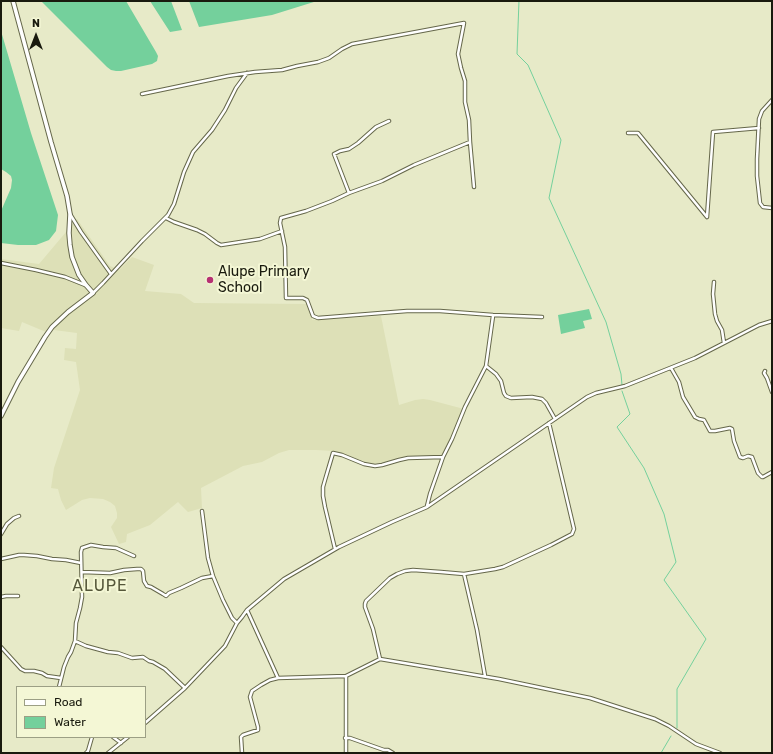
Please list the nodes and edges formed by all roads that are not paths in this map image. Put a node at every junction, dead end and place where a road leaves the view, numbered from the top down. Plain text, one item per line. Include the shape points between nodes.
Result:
1 (13, 1) edge
2 (247, 73) junction
3 (142, 94) dead end
4 (772, 100) edge
5 (389, 122) dead end
6 (759, 128) junction
7 (628, 133) dead end
8 (470, 142) junction
9 (474, 187) dead end
10 (349, 193) junction
11 (772, 208) edge
12 (70, 214) junction
13 (166, 218) junction
14 (282, 231) junction
15 (1, 264) edge
16 (111, 274) junction
17 (714, 282) dead end
18 (86, 285) junction
19 (93, 292) junction
20 (493, 316) junction
21 (542, 317) dead end
22 (772, 322) edge
23 (724, 343) junction
24 (486, 366) junction
25 (671, 368) junction
26 (765, 371) dead end
27 (772, 392) edge
28 (1, 416) edge
29 (555, 419) junction
30 (548, 423) junction
31 (443, 457) junction
32 (772, 472) edge
33 (427, 507) junction
34 (202, 511) dead end
35 (19, 516) dead end
36 (1, 534) edge
37 (335, 549) junction
38 (134, 556) dead end
39 (1, 559) edge
40 (81, 563) junction
41 (82, 572) junction
42 (464, 574) junction
43 (213, 576) junction
44 (18, 596) dead end
45 (1, 597) edge
46 (247, 610) junction
47 (237, 623) junction
48 (75, 640) junction
49 (1, 647) edge
50 (380, 659) junction
51 (346, 676) junction
52 (485, 676) junction
53 (61, 678) junction
54 (278, 678) junction
55 (59, 686) edge
56 (185, 688) junction
57 (146, 722) edge
58 (92, 738) edge
59 (114, 738) edge
60 (127, 738) edge
61 (345, 738) junction
62 (121, 743) junction
63 (112, 749) junction
64 (86, 753) edge
65 (108, 753) edge
66 (114, 753) edge
67 (242, 753) edge
68 (346, 753) edge
69 (393, 753) edge
70 (720, 753) edge

1 - 12 street via 68,196
2 - 3 street
2 - 8 street via 282,70 318,62 352,44 464,23 458,54 465,81
2 - 13 street via 212,130 193,152 172,210
4 - 6 street via 760,115
5 - 10 street via 376,127 358,144 334,154
6 - 7 street via 713,132 707,217 638,133
6 - 11 street via 759,199 761,206
8 - 9 street
8 - 10 street
10 - 14 street via 318,207 281,218
12 - 16 street
12 - 18 street via 69,239 72,257
13 - 14 street via 197,230 221,245 260,239
13 - 16 street
14 - 20 street via 285,247 286,298 308,300 315,318 407,311
15 - 18 street via 65,277
16 - 19 street
17 - 23 street via 715,314
18 - 19 street
19 - 28 street via 52,327 18,382
20 - 21 street
20 - 24 street
22 - 23 street via 759,325
23 - 25 street
24 - 29 street via 501,381 506,396 542,399
24 - 31 street
25 - 29 street via 625,386 596,393
25 - 32 street via 694,417 704,420 710,431 732,429 740,457 752,457 762,477
26 - 27 street
29 - 30 street
30 - 33 street
30 - 42 street via 574,532 503,567
31 - 33 street
31 - 37 street via 408,458 375,466 333,453 325,480 324,496
33 - 37 street
34 - 43 street
35 - 36 street via 7,524
37 - 46 street via 284,578
38 - 40 street via 116,548 91,545 82,548
39 - 40 street via 19,555
40 - 41 street
41 - 43 street via 110,573 141,569 147,586 166,596 202,578
41 - 48 street via 82,597
42 - 50 street via 405,571 390,578 366,601 365,607
42 - 52 street
43 - 47 street via 225,606
44 - 45 street
46 - 47 street
46 - 54 street
47 - 56 street via 225,646
48 - 53 street
48 - 56 street via 108,652 132,658 143,657 165,669
49 - 53 street via 21,669
50 - 51 street
50 - 52 street
51 - 54 street
51 - 61 street
52 - 70 street via 590,698 655,719 696,744
53 - 55 street
54 - 67 street via 261,685 250,694 258,730 241,737
56 - 57 street
58 - 64 street
59 - 62 street
60 - 62 street
61 - 68 street
61 - 69 street
62 - 63 street
63 - 65 street
63 - 66 street

